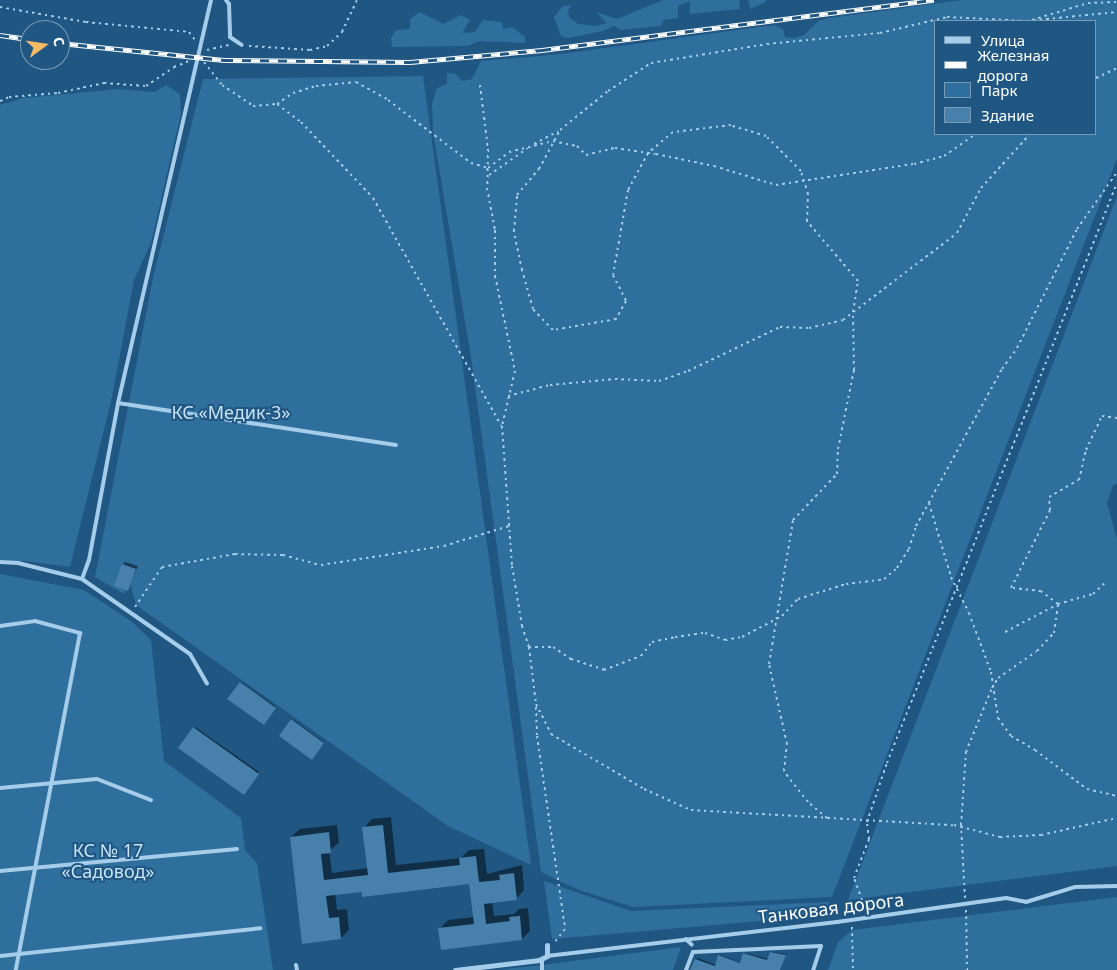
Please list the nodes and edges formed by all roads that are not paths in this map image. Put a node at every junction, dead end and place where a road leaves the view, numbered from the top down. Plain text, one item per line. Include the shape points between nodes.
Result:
1 (212, 0) edge
2 (226, 0) edge
3 (242, 45) road end
4 (118, 403) junction
5 (396, 445) dead end
6 (0, 562) edge
7 (82, 579) junction
8 (0, 626) edge
9 (207, 684) dead end
10 (52, 783) junction
11 (0, 788) edge
12 (151, 800) dead end
13 (237, 849) dead end
14 (35, 868) junction
15 (0, 871) edge
16 (1117, 886) edge
17 (261, 928) dead end
18 (686, 939) junction
19 (547, 945) dead end
20 (692, 946) dead end
21 (19, 954) junction
22 (0, 956) edge
23 (547, 958) junction
24 (16, 970) edge
25 (455, 970) edge
26 (542, 970) edge
27 (686, 970) edge
28 (812, 970) edge

1 - 4 lane
2 - 3 lane via 229,4 230,37
4 - 5 lane
4 - 7 lane via 89,560
6 - 7 lane via 18,563
7 - 9 lane via 190,654
8 - 10 lane via 35,622 80,633
10 - 11 lane
10 - 12 lane via 97,779
10 - 14 lane
13 - 14 lane
14 - 15 lane
14 - 21 lane
16 - 18 lane, Танковая дорога via 1075,887 1026,902 1006,898
17 - 21 lane
18 - 20 lane
18 - 23 lane, Танковая дорога
19 - 23 street
21 - 22 lane
21 - 24 lane
23 - 25 street
23 - 26 lane
27 - 28 lane via 693,952 821,946

